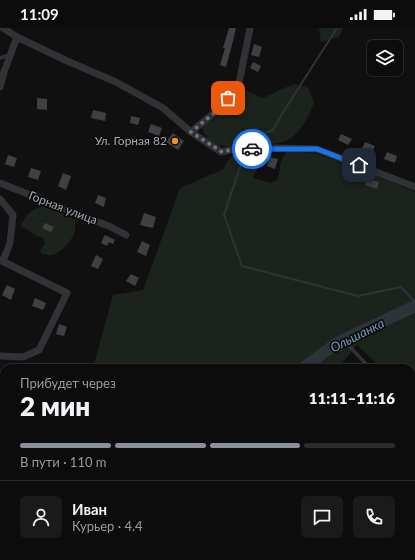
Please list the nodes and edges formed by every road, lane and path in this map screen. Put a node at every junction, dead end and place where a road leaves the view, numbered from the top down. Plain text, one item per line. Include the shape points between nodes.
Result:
1 (4, 28) edge
2 (250, 28) edge
3 (18, 37) junction
4 (10, 55) junction
5 (0, 58) edge
6 (0, 87) edge
7 (191, 132) junction
8 (0, 183) edge
9 (415, 187) edge
10 (0, 199) edge
11 (126, 235) dead end
12 (1, 261) edge
13 (350, 347) dead end
14 (0, 356) edge
15 (366, 364) edge

1 - 3 street
2 - 7 street via 238,88 219,109
3 - 4 street
3 - 7 street via 116,82 163,108
4 - 5 lane
4 - 6 street
7 - 9 street via 222,152 234,149 317,149
8 - 11 street, Горная улица
10 - 12 street via 13,216 10,243
12 - 14 street via 67,293 39,350 23,357
13 - 15 lane

